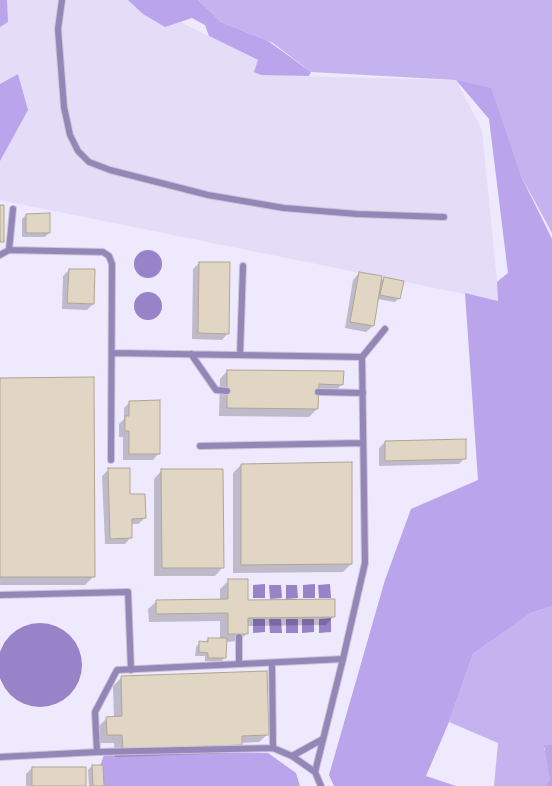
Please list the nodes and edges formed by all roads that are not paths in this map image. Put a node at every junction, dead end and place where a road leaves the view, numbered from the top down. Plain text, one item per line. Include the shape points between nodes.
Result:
1 (62, 0) edge
2 (13, 209) dead end
3 (444, 217) dead end
4 (9, 250) junction
5 (0, 255) edge
6 (243, 266) dead end
7 (385, 329) dead end
8 (112, 353) junction
9 (191, 354) junction
10 (240, 355) junction
11 (362, 357) junction
12 (227, 391) dead end
13 (318, 392) dead end
14 (363, 393) junction
15 (364, 443) junction
16 (200, 446) dead end
17 (111, 460) dead end
18 (0, 595) edge
19 (239, 637) dead end
20 (343, 659) junction
21 (272, 663) junction
22 (239, 664) junction
23 (131, 670) junction
24 (323, 739) junction
25 (273, 748) junction
26 (97, 752) junction
27 (0, 756) edge
28 (292, 756) junction
29 (315, 772) junction
30 (321, 786) edge

1 - 3 lane via 58,30 64,107 70,135 78,151 89,162 110,170 208,195 284,208
2 - 4 lane
4 - 5 lane
4 - 8 lane via 103,252 109,256 112,264
6 - 10 lane
7 - 11 lane
8 - 9 lane
8 - 17 lane
9 - 10 lane
9 - 12 lane via 216,390
10 - 11 lane
11 - 14 lane
13 - 14 lane
14 - 15 lane
15 - 16 lane
15 - 20 lane via 366,563
18 - 23 lane via 128,592
19 - 22 lane
20 - 21 lane
20 - 24 lane
21 - 22 lane
21 - 25 lane
22 - 23 lane
23 - 26 lane via 117,670 95,712
24 - 28 lane
24 - 29 lane
25 - 26 lane
25 - 28 lane
26 - 27 lane
28 - 29 lane
29 - 30 lane

